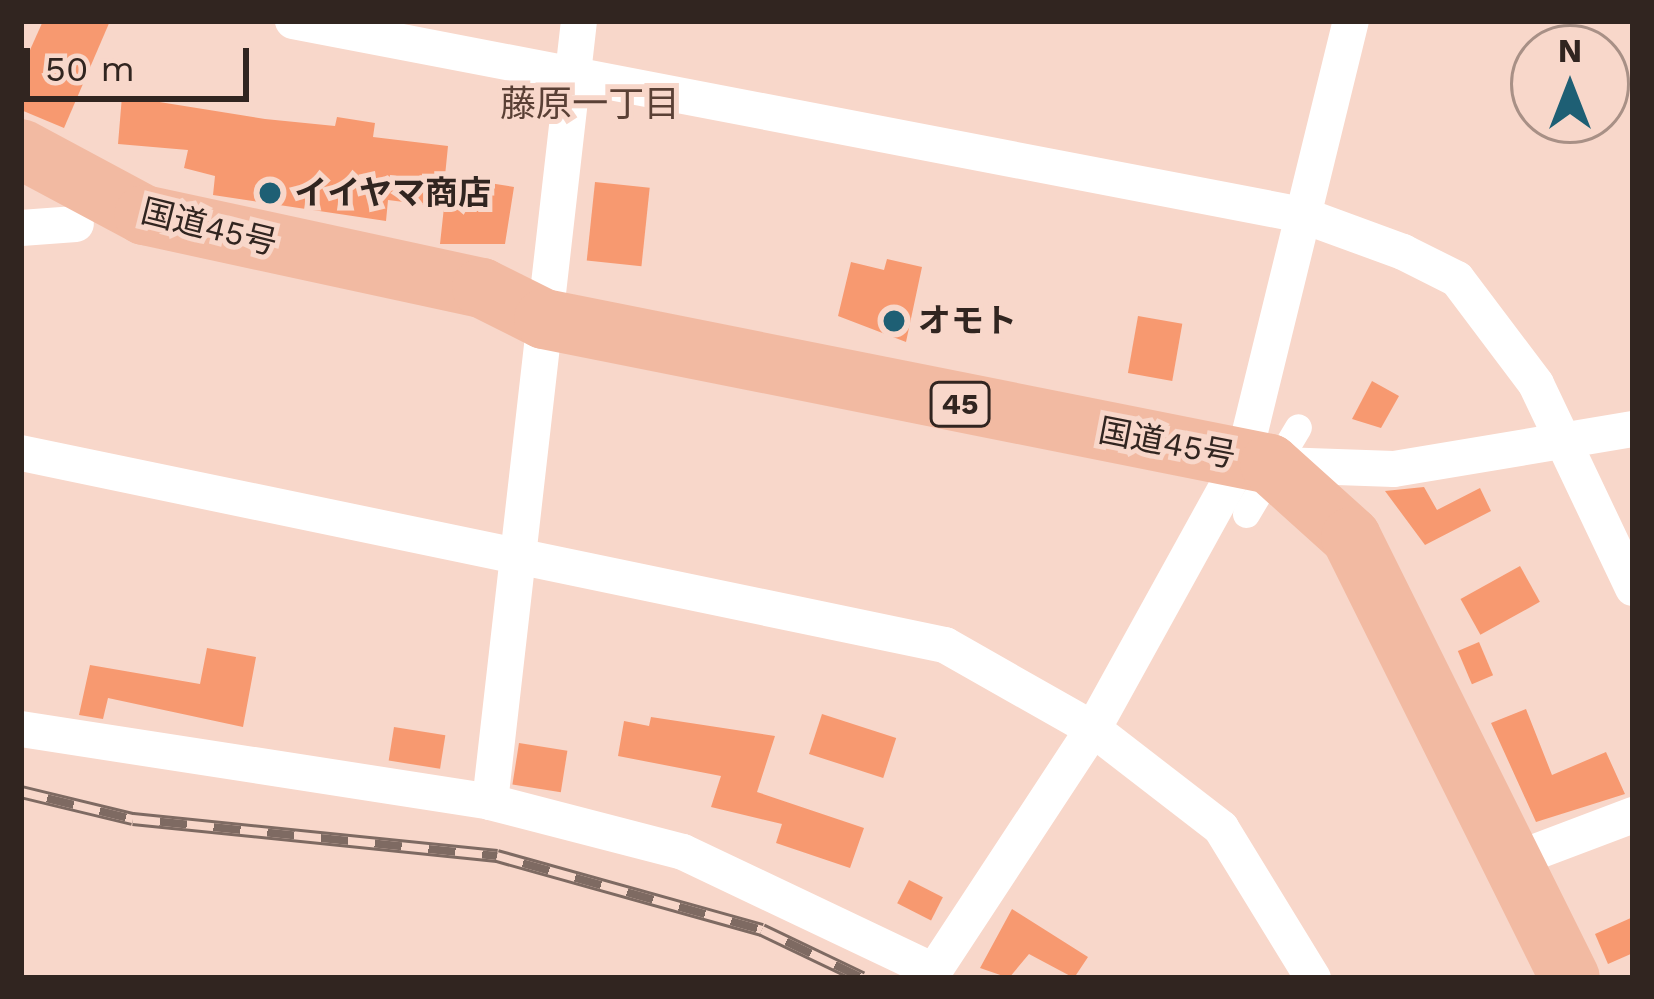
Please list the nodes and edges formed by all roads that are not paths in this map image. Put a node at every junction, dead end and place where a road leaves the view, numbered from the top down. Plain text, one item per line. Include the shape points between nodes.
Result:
1 (292, 21) edge
2 (580, 21) edge
3 (1351, 21) edge
4 (573, 75) junction
5 (21, 149) edge
6 (21, 191) edge
7 (1303, 215) junction
8 (48, 226) edge
9 (544, 319) junction
10 (1633, 429) edge
11 (1570, 441) junction
12 (21, 453) edge
13 (1265, 465) junction
14 (518, 553) junction
15 (1633, 588) edge
16 (21, 729) edge
17 (1093, 729) junction
18 (490, 802) junction
19 (1633, 815) edge
20 (1514, 860) junction
21 (938, 975) edge
22 (1313, 978) edge
23 (1570, 978) edge

1 - 4 street
2 - 4 street
3 - 7 street
4 - 7 street
4 - 9 street
5 - 9 highway, 国道45号 / 45 via 144,215 482,288
6 - 8 highway, 国道45号 / 45
7 - 11 street via 1457,279
7 - 13 street
8 - 9 highway, 国道45号 / 45 via 481,323
9 - 13 highway, 国道45号 / 45
9 - 14 street
10 - 11 street
11 - 13 street via 1337,474
11 - 15 street
12 - 14 street
13 - 17 street
13 - 20 highway, 国道45号 via 1351,537
14 - 17 street via 945,645
14 - 18 street
16 - 18 street
17 - 21 street
17 - 22 street via 1222,828
18 - 21 street via 683,852
19 - 20 street
20 - 23 highway, 国道45号

